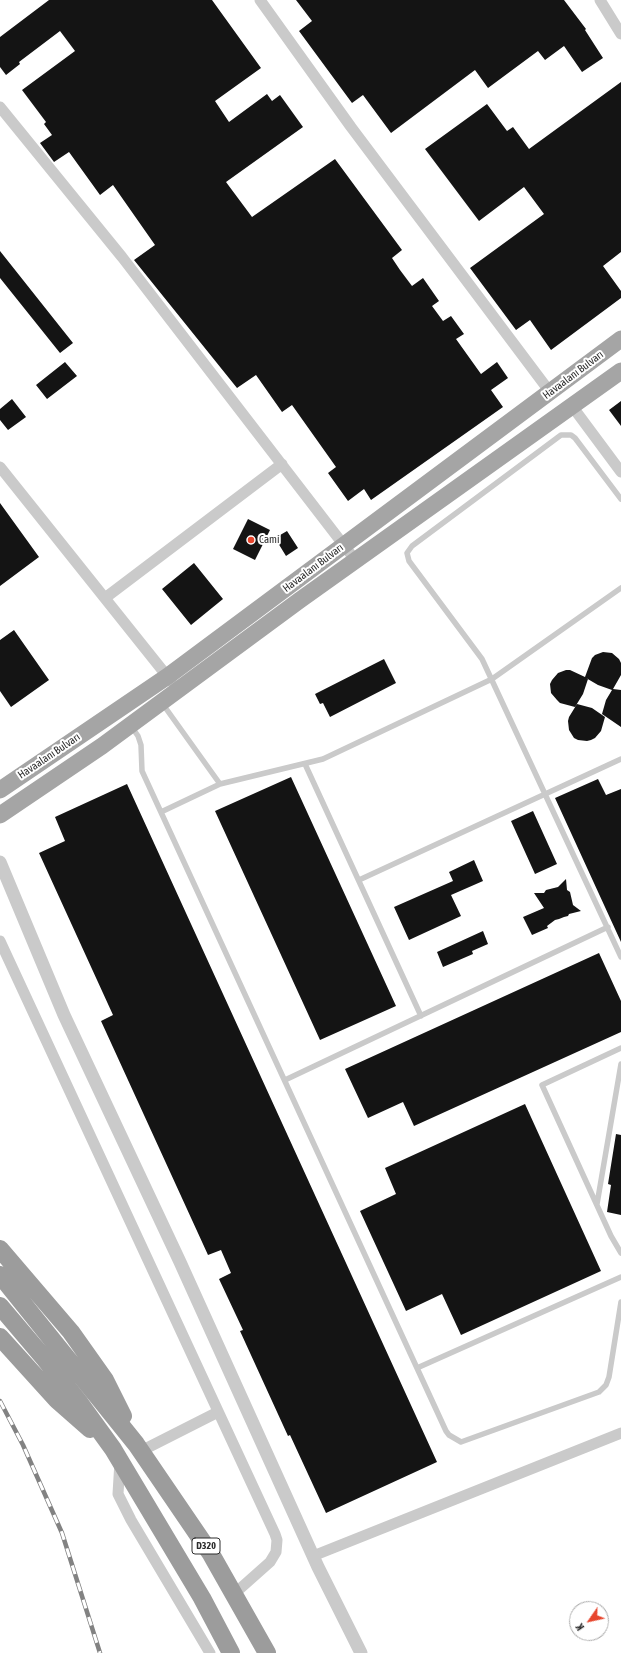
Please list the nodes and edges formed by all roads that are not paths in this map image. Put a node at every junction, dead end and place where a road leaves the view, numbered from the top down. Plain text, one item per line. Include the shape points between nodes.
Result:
1 (260, 0) edge
2 (600, 0) edge
3 (621, 34) edge
4 (0, 107) edge
5 (621, 339) edge
6 (621, 371) edge
7 (550, 392) junction
8 (572, 406) junction
9 (282, 464) junction
10 (0, 467) edge
11 (621, 472) edge
12 (621, 499) edge
13 (344, 544) junction
14 (356, 561) junction
15 (621, 588) edge
16 (105, 598) junction
17 (168, 676) junction
18 (492, 679) junction
19 (151, 687) junction
20 (178, 692) junction
21 (162, 703) junction
22 (119, 709) junction
23 (131, 726) junction
24 (621, 759) edge
25 (305, 764) junction
26 (220, 784) junction
27 (0, 790) edge
28 (546, 794) junction
29 (161, 812) junction
30 (0, 815) edge
31 (0, 862) edge
32 (359, 880) junction
33 (608, 927) junction
34 (0, 941) edge
35 (621, 956) edge
36 (421, 1016) junction
37 (621, 1048) edge
38 (621, 1064) edge
39 (285, 1080) junction
40 (597, 1204) junction
41 (0, 1249) edge
42 (621, 1253) edge
43 (0, 1275) edge
44 (621, 1277) edge
45 (621, 1302) edge
46 (0, 1306) edge
47 (0, 1337) edge
48 (417, 1368) junction
49 (218, 1412) junction
50 (621, 1434) edge
51 (139, 1448) junction
52 (116, 1455) junction
53 (313, 1556) junction
54 (234, 1594) junction
55 (210, 1653) edge
56 (231, 1653) edge
57 (267, 1653) edge
58 (361, 1653) edge

1 - 7 street via 355,133
2 - 3 street
4 - 9 street via 126,263
5 - 7 main road, Havaalanı Bulvarı
6 - 8 main road, Havaalanı Bulvarı
7 - 13 main road, Havaalanı Bulvarı
8 - 11 street
8 - 14 main road, Havaalanı Bulvarı
9 - 13 street
9 - 16 street
10 - 16 street
12 - 18 lane via 576,438 561,435 410,548 407,553 409,561 482,658
13 - 14 street
13 - 17 main road, Havaalanı Bulvarı
14 - 20 main road, Havaalanı Bulvarı
15 - 18 lane
16 - 17 street
17 - 19 main road, Havaalanı Bulvarı
17 - 20 street
18 - 25 lane via 323,759
18 - 28 lane
19 - 21 main road
19 - 22 main road, Havaalanı Bulvarı
20 - 21 main road, Havaalanı Bulvarı
21 - 23 main road, Havaalanı Bulvarı
21 - 26 lane
22 - 23 main road
22 - 27 main road, Havaalanı Bulvarı
23 - 29 lane via 141,745 142,771
23 - 30 main road, Havaalanı Bulvarı
24 - 28 lane
25 - 26 lane
25 - 32 lane
26 - 29 lane
28 - 32 lane
28 - 33 lane
29 - 39 lane
31 - 53 street via 64,1016 180,1262
32 - 36 lane
33 - 35 lane
33 - 36 lane
34 - 49 street
36 - 39 lane
37 - 40 lane via 542,1085
38 - 40 lane
39 - 48 lane
40 - 42 lane
41 - 51 highway via 71,1332 105,1380
43 - 51 highway, D320
44 - 48 lane
45 - 48 lane via 609,1377 603,1388 595,1394 461,1442 446,1431
46 - 52 highway, D320 via 80,1402
47 - 52 highway via 57,1400
49 - 51 street
49 - 54 street via 277,1540 276,1552 270,1562
50 - 53 street
51 - 54 highway, D320 via 211,1554
52 - 55 street via 118,1494
52 - 56 highway, D320 via 202,1598
53 - 58 street
54 - 57 highway, D320

